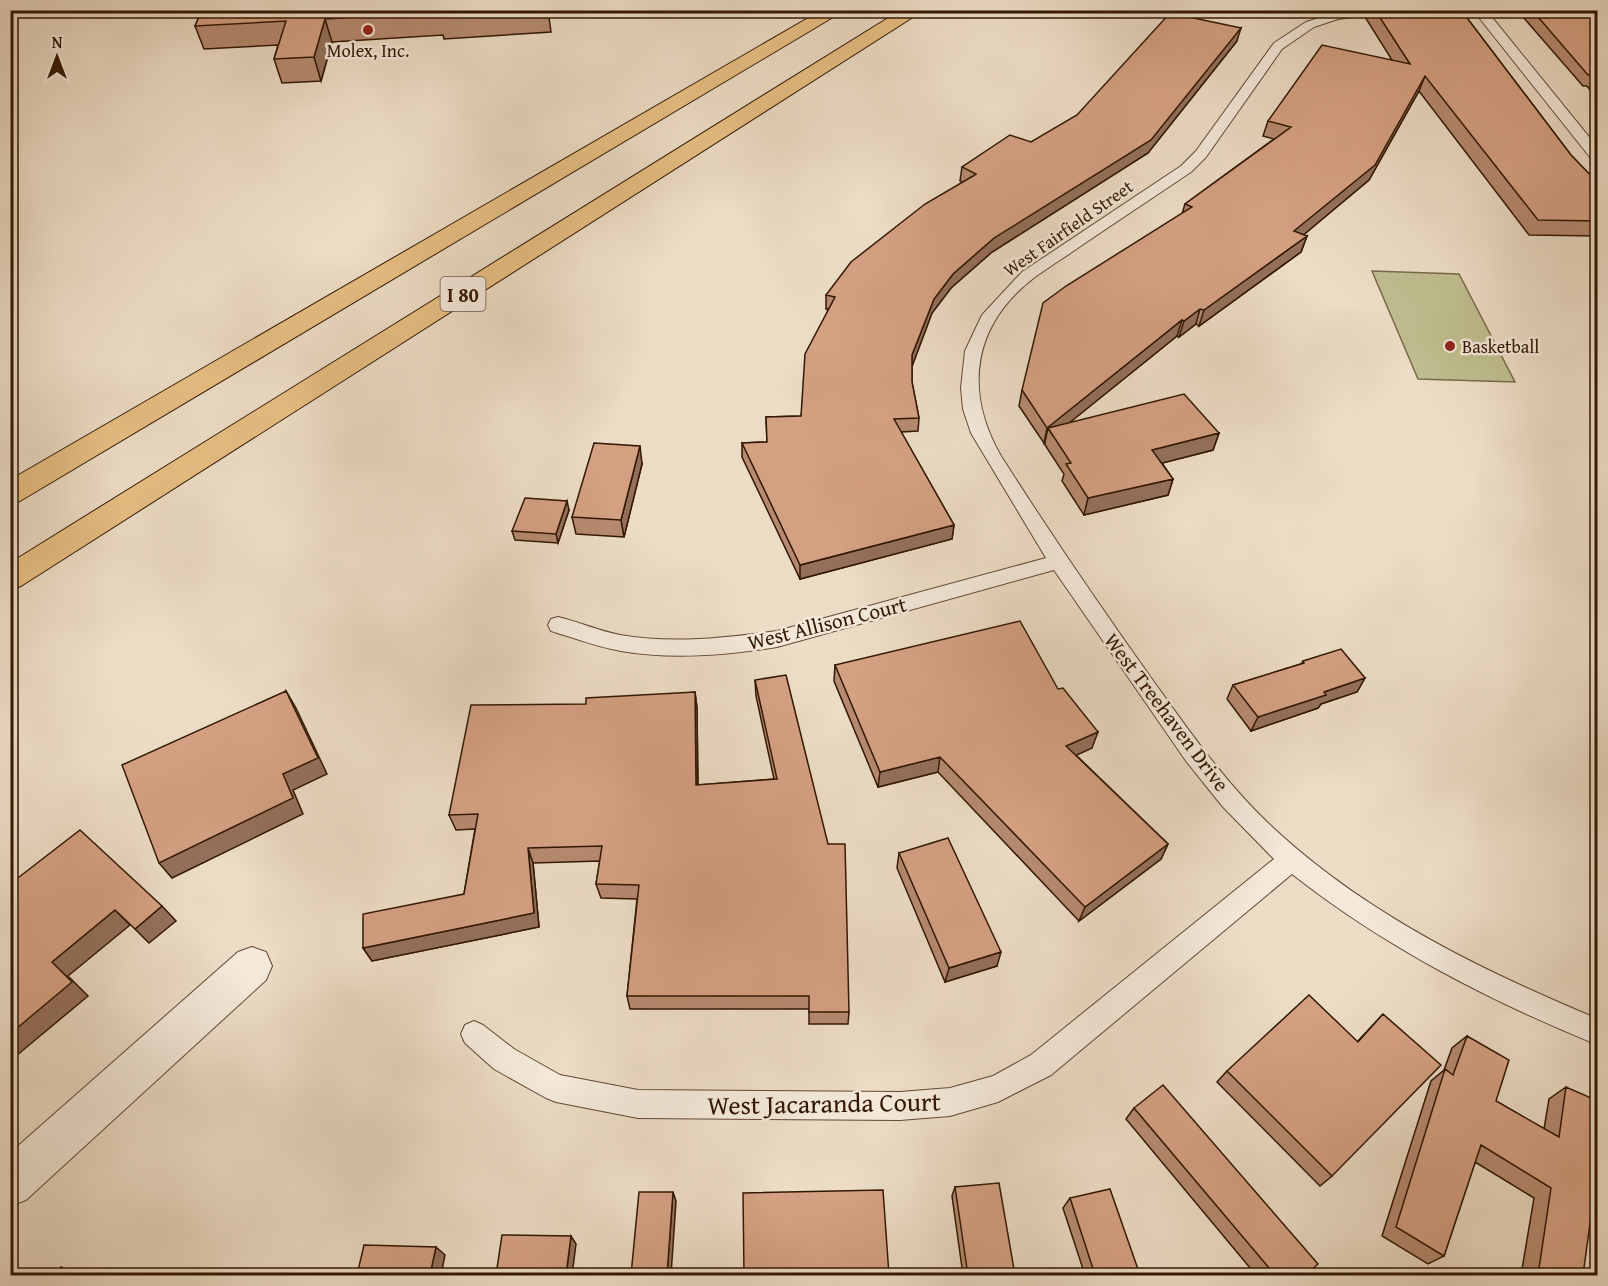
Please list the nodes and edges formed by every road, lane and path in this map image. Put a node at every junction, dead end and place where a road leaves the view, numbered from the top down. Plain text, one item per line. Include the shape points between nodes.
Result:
1 (836, 10) edge
2 (915, 10) edge
3 (1373, 10) edge
4 (1479, 10) edge
5 (1598, 158) edge
6 (10, 494) edge
7 (1058, 562) junction
8 (10, 578) edge
9 (558, 625) dead end
10 (1292, 860) junction
11 (252, 966) dead end
12 (1598, 1032) edge
13 (474, 1034) dead end
14 (10, 1184) edge

1 - 6 highway, I 80
2 - 8 highway, I 80
3 - 7 lane, West Fairfield Street via 1339,15 1288,36 1186,169 1028,275 1006,295 978,332 971,357 972,411 988,448
4 - 5 lane
7 - 9 lane, West Allison Court via 777,639 740,645 694,648 620,642
7 - 10 lane, West Treehaven Drive via 1194,756 1269,840
10 - 12 lane, West Treehaven Drive via 1352,906 1446,962 1545,1011
10 - 13 lane, West Jacaranda Court via 1041,1065 998,1088 950,1102 900,1106 638,1104 556,1088 504,1059
11 - 14 street via 145,1078

